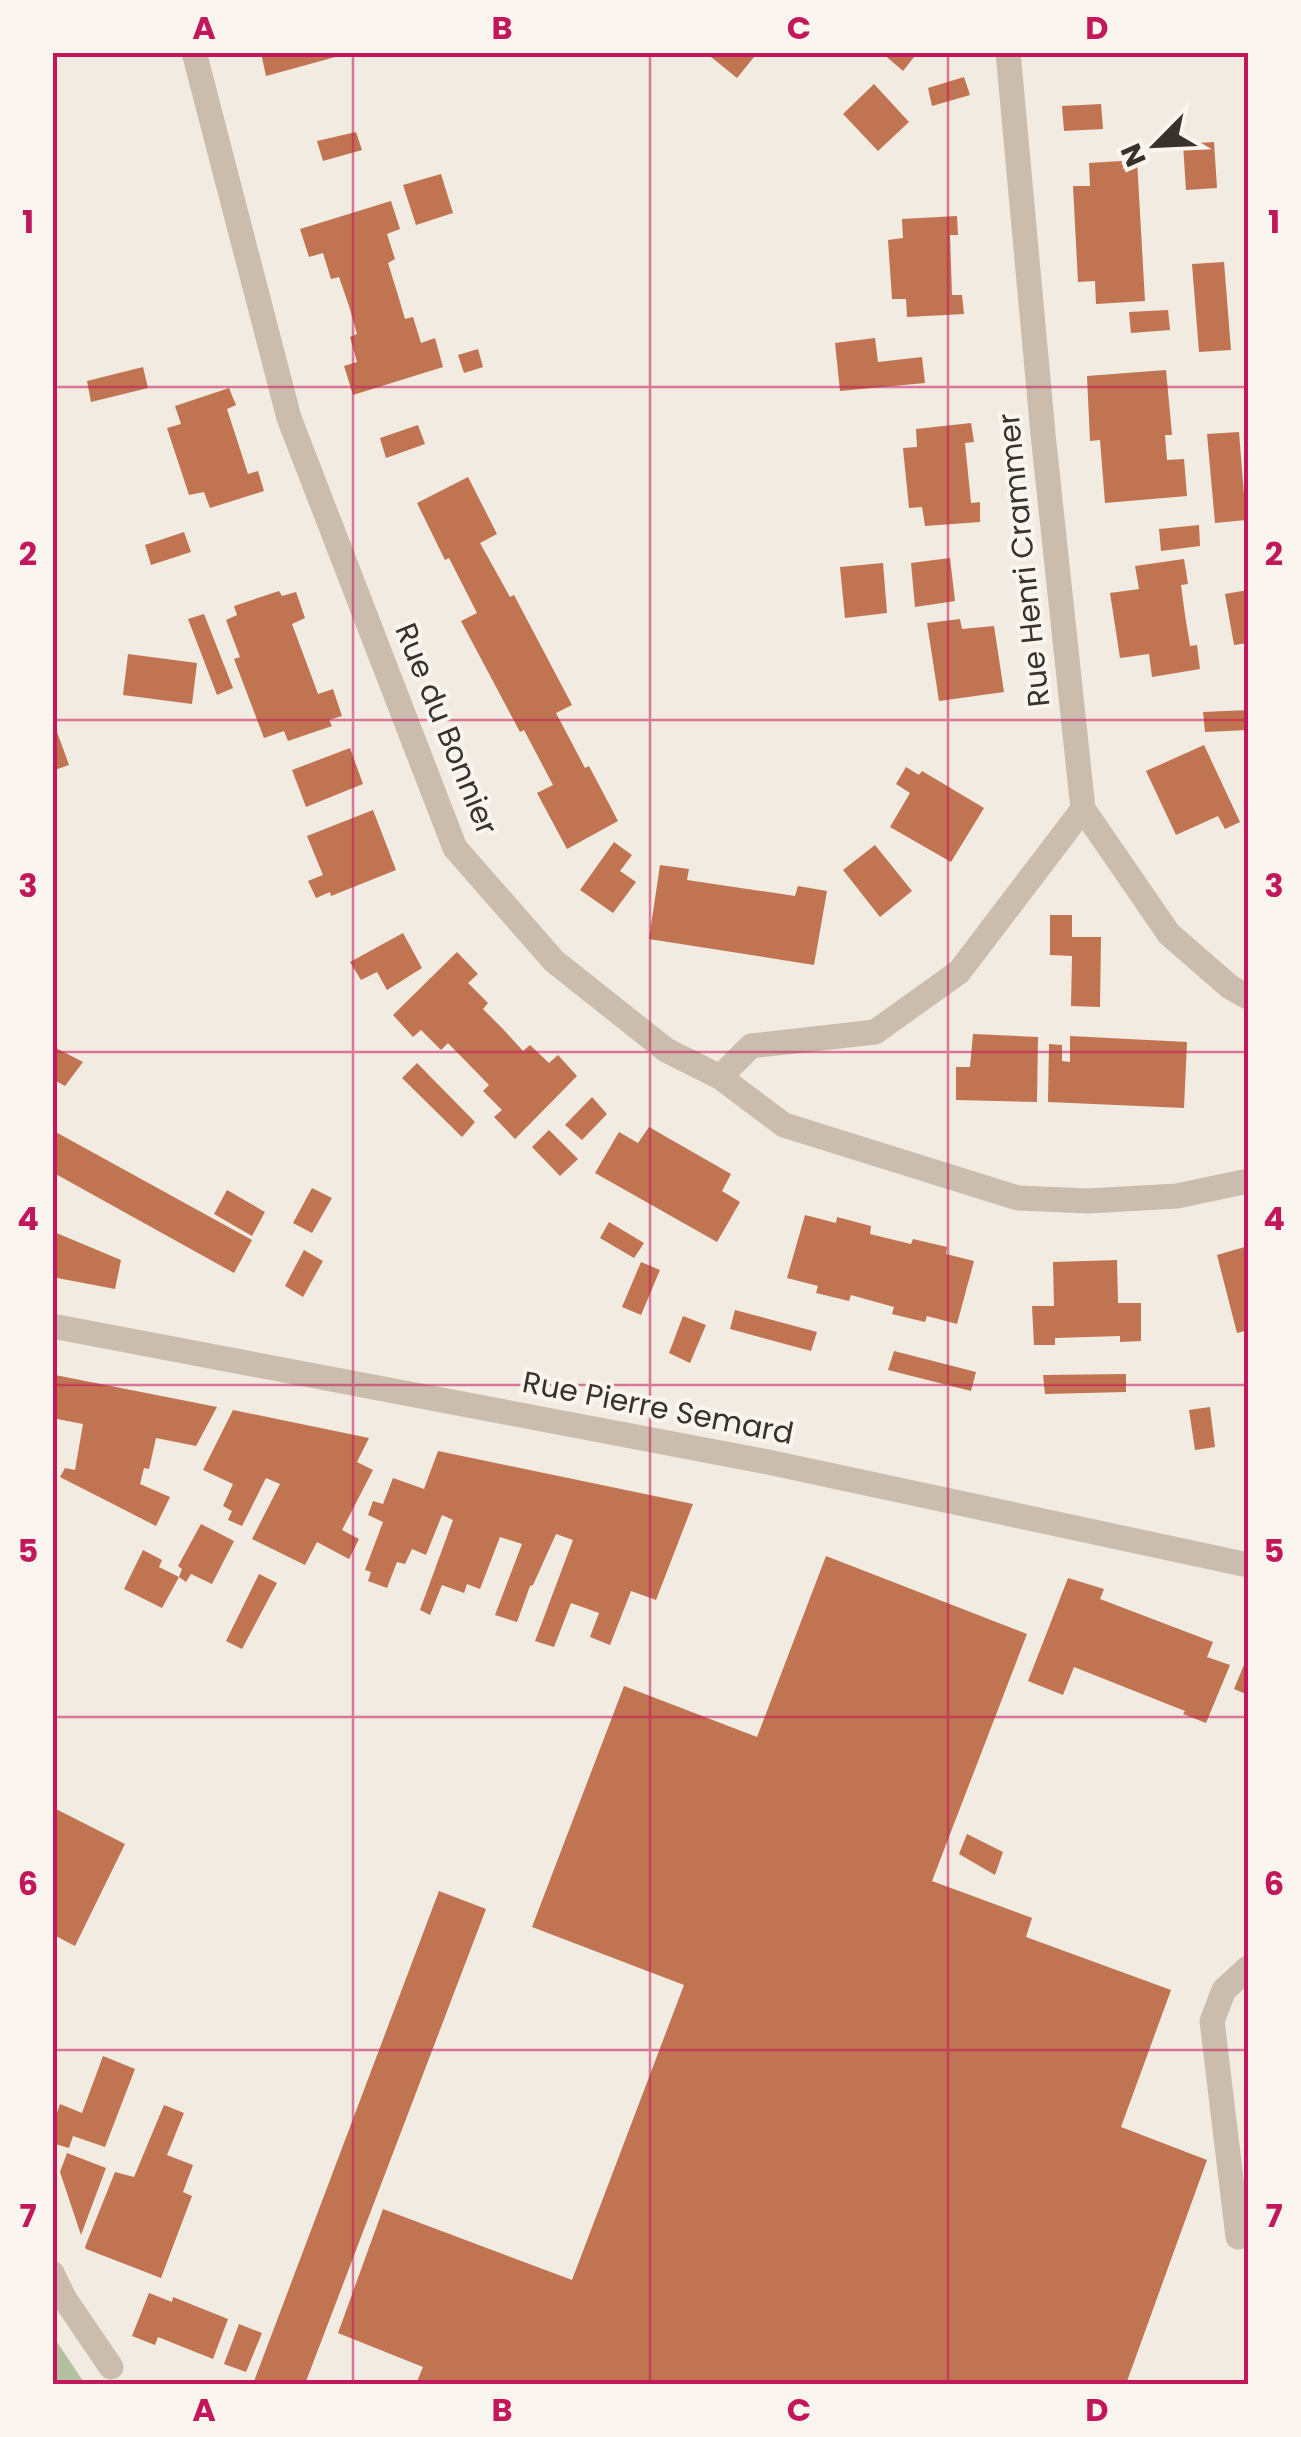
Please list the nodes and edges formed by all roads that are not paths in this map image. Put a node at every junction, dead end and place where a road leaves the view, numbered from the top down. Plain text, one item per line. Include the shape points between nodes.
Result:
1 (194, 52) edge
2 (1008, 52) edge
3 (1083, 810) junction
4 (1248, 997) edge
5 (720, 1077) junction
6 (1248, 1181) edge
7 (52, 1326) edge
8 (1248, 1565) edge
9 (1248, 1968) edge
10 (1238, 2237) dead end
11 (52, 2274) edge
12 (111, 2367) dead end

1 - 5 street, Rue du Bonnier via 290,418 455,848 554,961 666,1050
2 - 3 street, Rue Henri Crammer
3 - 4 street, Rue Henri Crammer via 1169,934
3 - 5 street via 959,972 875,1032 751,1046
5 - 6 street, Rue du Bonnier via 784,1125 1018,1198 1176,1196
7 - 8 street, Rue Pierre Semard via 768,1462
9 - 10 street via 1224,1990 1212,2021
11 - 12 street

